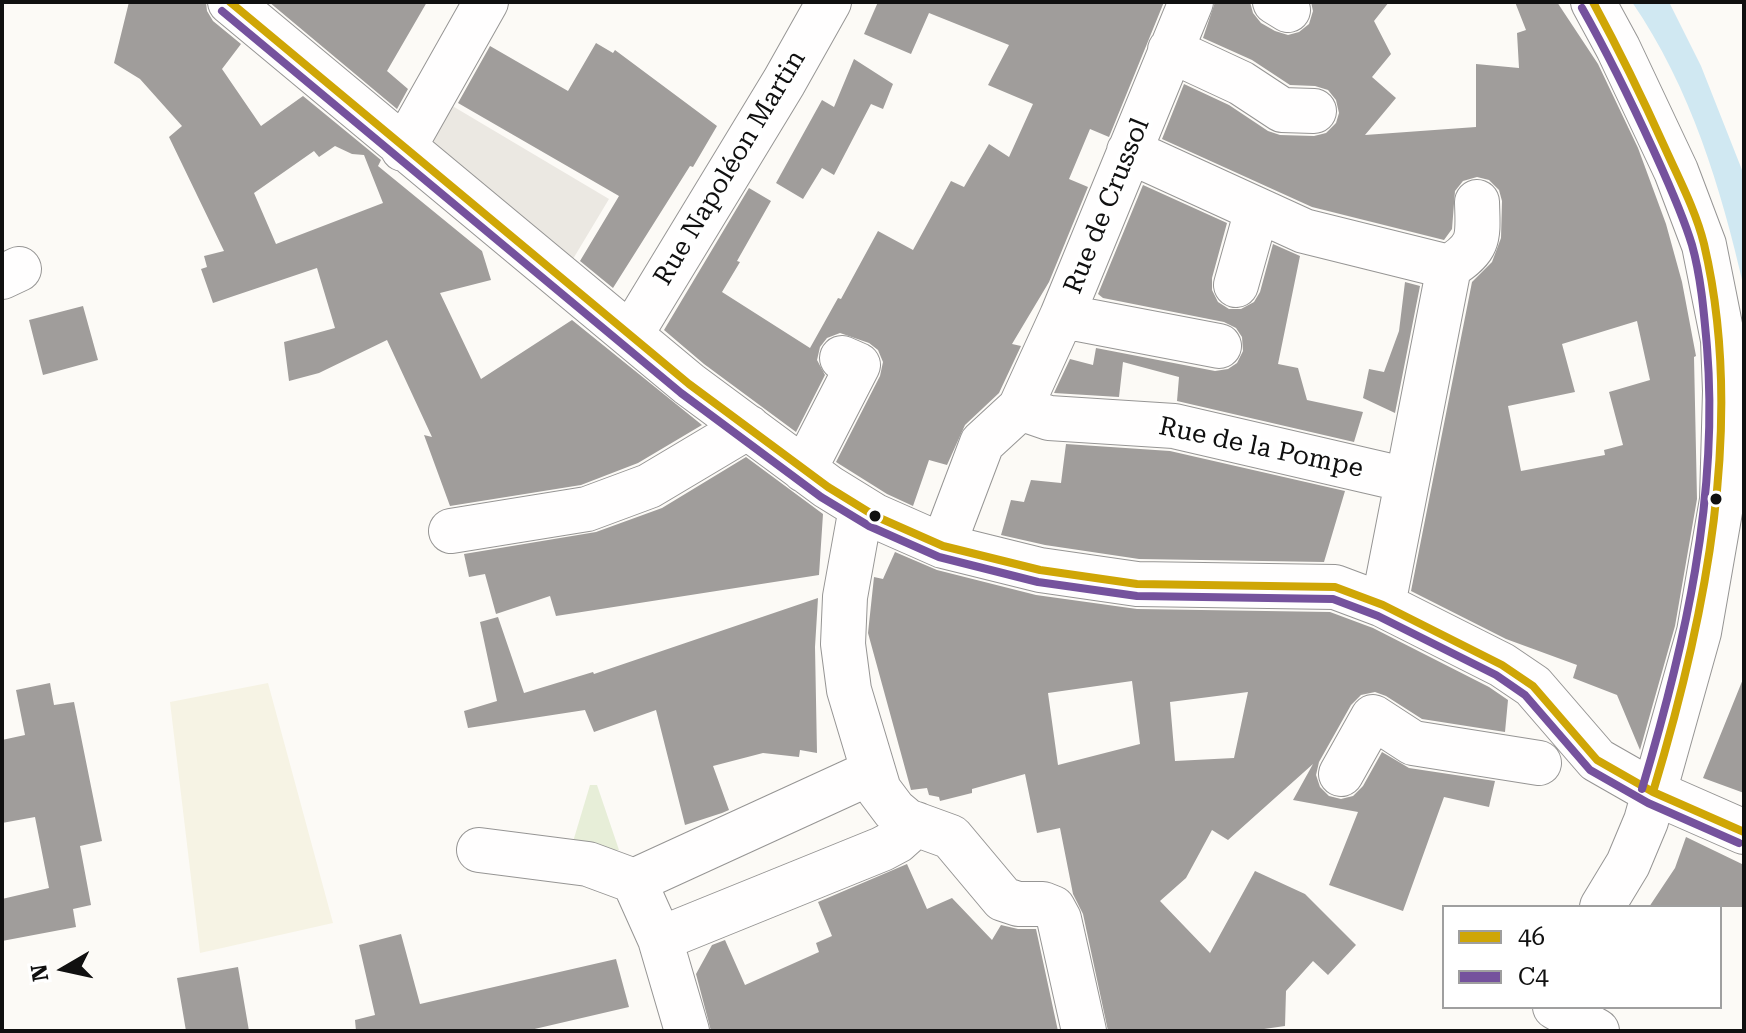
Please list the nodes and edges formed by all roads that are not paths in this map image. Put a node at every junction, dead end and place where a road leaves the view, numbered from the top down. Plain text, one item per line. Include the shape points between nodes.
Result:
1 (230, 2) edge
2 (486, 2) edge
3 (829, 2) edge
4 (1191, 2) edge
5 (1593, 2) edge
6 (1170, 50) junction
7 (1314, 111) dead end
8 (403, 149) junction
9 (1129, 151) junction
10 (1477, 202) dead end
11 (1257, 210) junction
12 (1449, 267) junction
13 (1236, 285) dead end
14 (1062, 316) junction
15 (631, 334) junction
16 (1219, 346) dead end
17 (842, 358) dead end
18 (1738, 390) edge
19 (1020, 408) junction
20 (748, 427) junction
21 (804, 470) junction
22 (1407, 480) junction
23 (861, 508) junction
24 (451, 531) dead end
25 (943, 546) junction
26 (1383, 605) junction
27 (1539, 763) dead end
28 (872, 772) junction
29 (1341, 774) dead end
30 (1653, 792) junction
31 (916, 824) junction
32 (1744, 832) edge
33 (479, 850) dead end
34 (634, 881) junction
35 (1603, 905) edge
36 (660, 939) junction
37 (1541, 1009) edge
38 (1558, 1009) edge
39 (674, 1026) edge
40 (1084, 1031) edge
41 (1529, 1031) edge
42 (1597, 1031) edge

1 - 8 street
2 - 8 street
3 - 15 street, Rue Napoléon Martin
4 - 6 street, Rue de Crussol
5 - 18 street via 1676,171 1704,245
6 - 7 street via 1241,83 1282,110
6 - 9 street, Rue de Crussol
8 - 15 street
9 - 11 street
9 - 14 street, Rue de Crussol
10 - 12 street via 1478,234 1469,254
11 - 12 street via 1304,231
11 - 13 street
12 - 22 street
14 - 16 street
14 - 19 street, Rue de Crussol
15 - 20 street
17 - 21 street via 858,365
18 - 30 street via 1699,632
19 - 22 street, Rue de la Pompe via 1049,418 1174,426
19 - 25 street via 982,443
20 - 21 street
20 - 24 street via 649,486 587,509
21 - 23 street
22 - 26 street
23 - 25 street
23 - 28 street via 845,597 843,644 849,690
25 - 26 street via 1040,570 1137,584 1335,587
26 - 30 street via 1533,686 1597,760
27 - 29 street via 1413,743 1373,717
28 - 31 street via 888,803
28 - 34 street
30 - 32 street
30 - 35 street via 1628,864
31 - 36 street via 882,849
31 - 40 street via 951,837 1003,899 1054,909
33 - 34 street via 588,864
34 - 36 street
36 - 39 street
37 - 41 street
38 - 42 street

